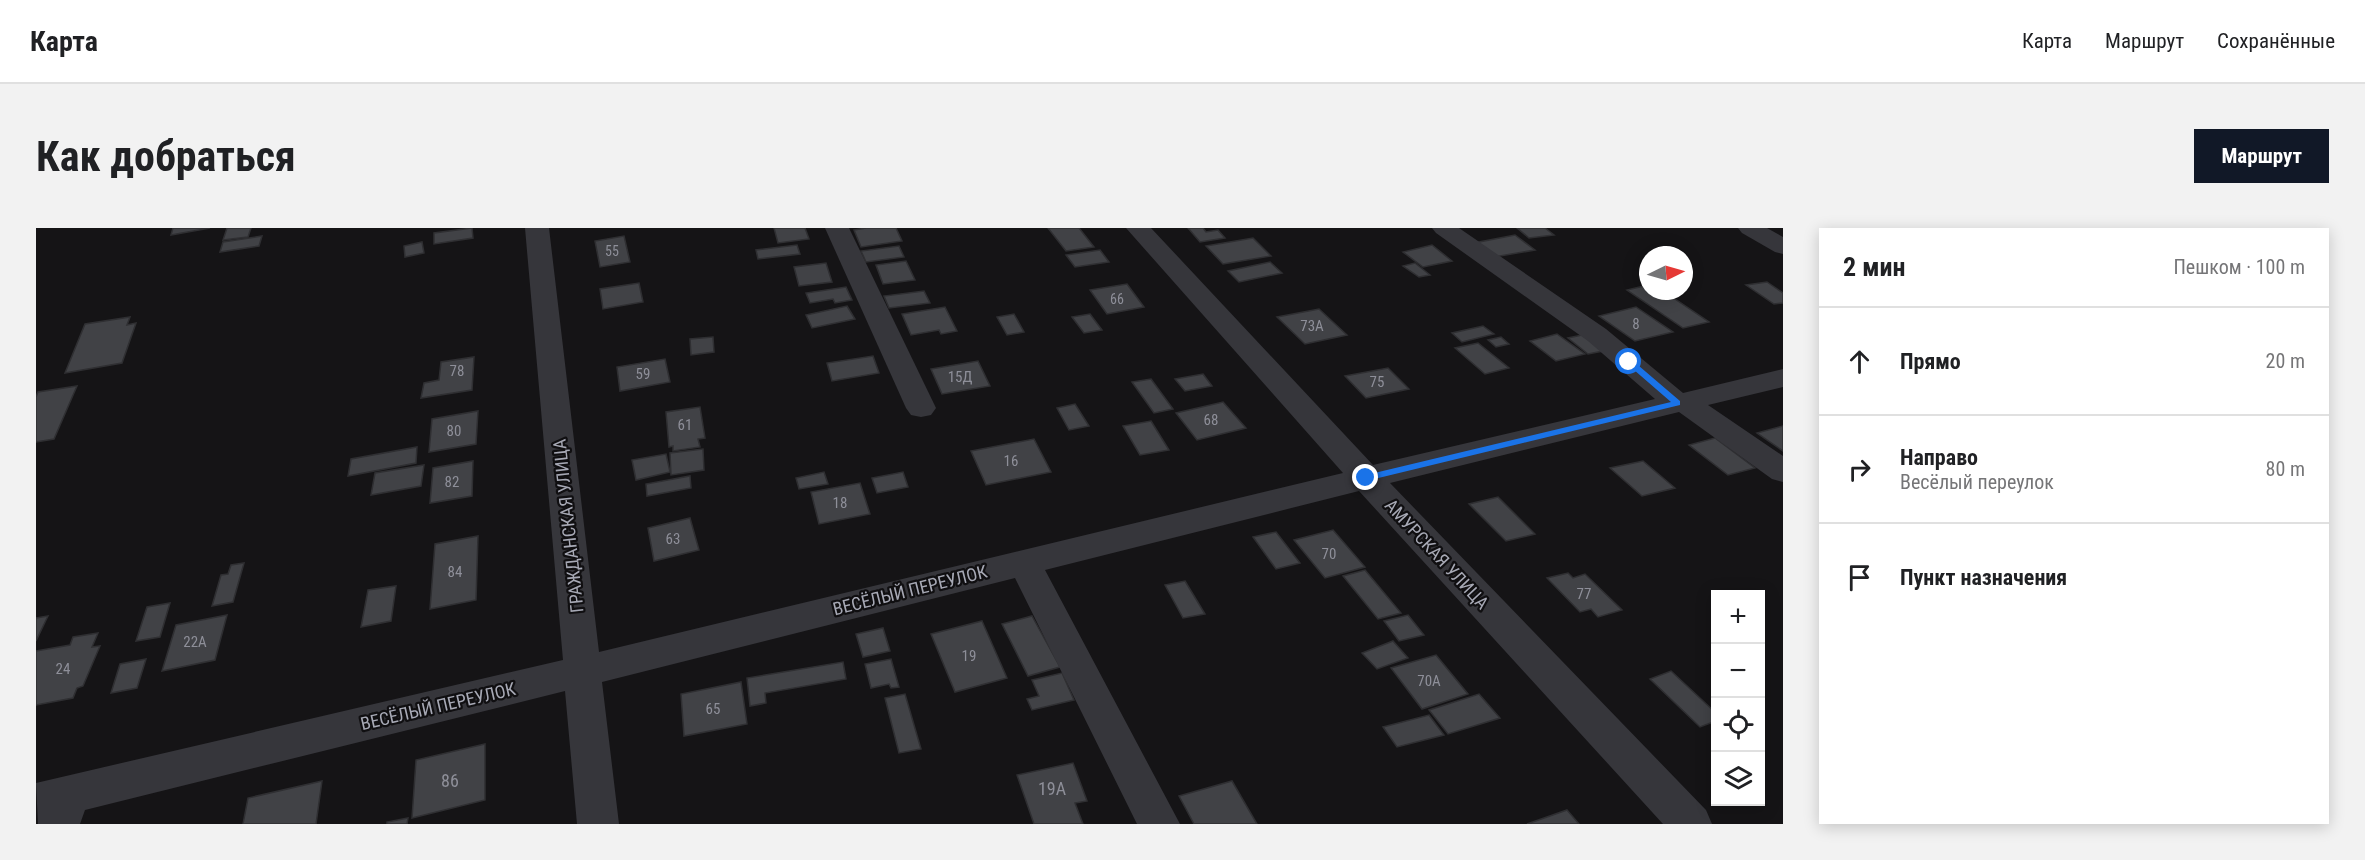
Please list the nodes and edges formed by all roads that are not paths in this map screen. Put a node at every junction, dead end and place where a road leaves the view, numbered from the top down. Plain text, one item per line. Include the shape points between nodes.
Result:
1 (537, 228) edge
2 (837, 228) edge
3 (1138, 228) edge
4 (1444, 228) edge
5 (1750, 228) edge
6 (1783, 247) edge
7 (1783, 378) edge
8 (1680, 403) junction
9 (921, 408) dead end
10 (1783, 471) edge
11 (1366, 478) junction
12 (1024, 562) junction
13 (584, 671) junction
14 (54, 807) edge
15 (598, 824) edge
16 (1159, 824) edge
17 (1691, 824) edge

1 - 13 street, ГРАЖДАНСКАЯ УЛИЦА
2 - 9 street
3 - 11 street, АМУРСКАЯ УЛИЦА
4 - 8 street via 1597,335
5 - 6 street
7 - 8 street, ВЕСЁЛЫЙ ПЕРЕУЛОК
8 - 10 street
8 - 11 street, ВЕСЁЛЫЙ ПЕРЕУЛОК
11 - 12 street, ВЕСЁЛЫЙ ПЕРЕУЛОК
11 - 17 street, АМУРСКАЯ УЛИЦА
12 - 13 street, ВЕСЁЛЫЙ ПЕРЕУЛОК
12 - 16 street
13 - 14 street, ВЕСЁЛЫЙ ПЕРЕУЛОК
13 - 15 street, ГРАЖДАНСКАЯ УЛИЦА

